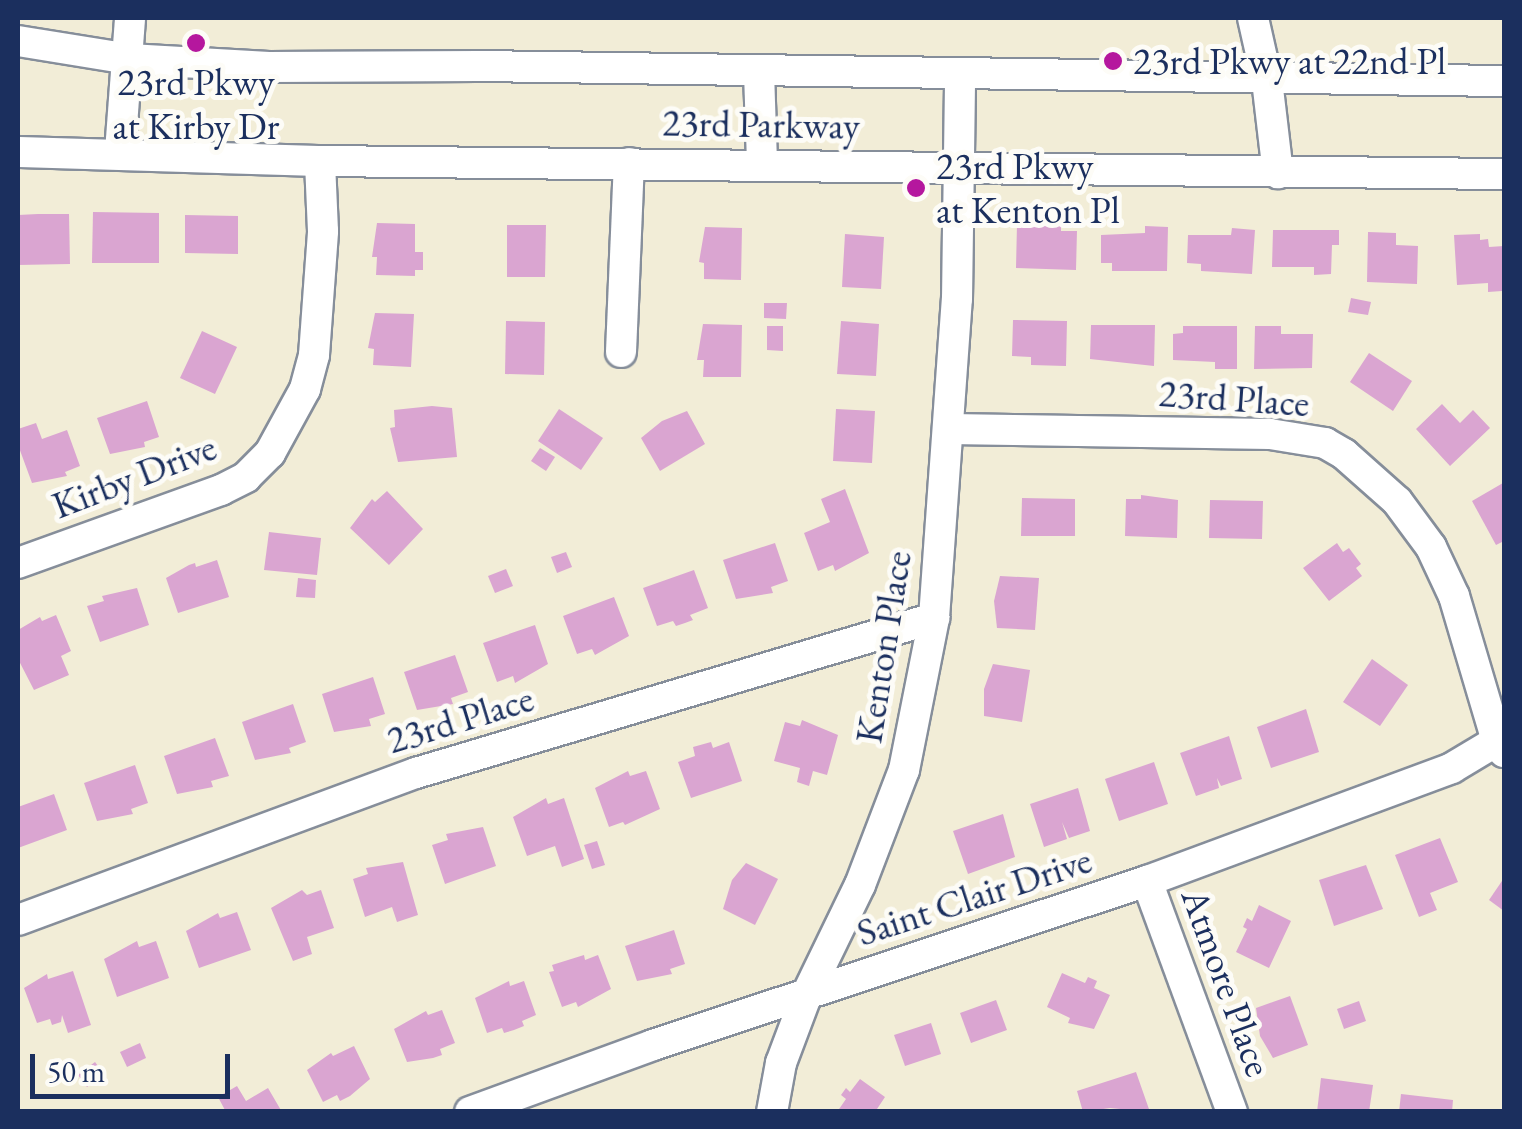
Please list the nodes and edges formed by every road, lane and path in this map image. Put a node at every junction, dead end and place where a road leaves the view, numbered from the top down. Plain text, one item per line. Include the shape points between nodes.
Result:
1 (130, 18) edge
2 (1254, 18) edge
3 (18, 41) edge
4 (129, 59) junction
5 (759, 72) junction
6 (960, 74) junction
7 (1267, 80) junction
8 (1504, 81) edge
9 (18, 152) edge
10 (120, 152) junction
11 (320, 161) junction
12 (629, 163) junction
13 (762, 164) junction
14 (959, 169) junction
15 (1278, 173) junction
16 (1504, 174) edge
17 (621, 352) dead end
18 (950, 430) junction
19 (18, 563) edge
20 (934, 618) junction
21 (1501, 746) edge
22 (1147, 881) junction
23 (18, 920) edge
24 (807, 994) junction
25 (470, 1112) edge
26 (772, 1112) edge
27 (1232, 1112) edge

1 - 4 street
2 - 7 street
3 - 4 street, 23rd Parkway
4 - 5 street, 23rd Parkway via 269,68
4 - 10 street
5 - 6 street, 23rd Parkway
5 - 13 street
6 - 7 street, 23rd Parkway
6 - 14 street, Kenton Place
7 - 8 street, 23rd Parkway
7 - 15 street
9 - 10 street, 23rd Parkway
10 - 11 street, 23rd Parkway
11 - 12 street, 23rd Parkway
11 - 19 street, Kirby Drive via 323,231 314,355 305,389 270,453 221,490
12 - 13 street, 23rd Parkway
12 - 17 street
13 - 14 street, 23rd Parkway
14 - 15 street, 23rd Parkway
14 - 18 street, Kenton Place
15 - 16 street, 23rd Parkway
18 - 20 street, Kenton Place
18 - 21 street, 23rd Place via 1270,434 1312,440 1344,454 1397,500 1430,546 1454,596
20 - 23 street, 23rd Place via 416,773
20 - 24 street, Kenton Place via 904,770 860,886
21 - 22 street, Saint Clair Drive
22 - 24 street, Saint Clair Drive
22 - 27 street, Atmore Place
24 - 25 street, Saint Clair Drive
24 - 26 street, Kenton Place via 781,1063

